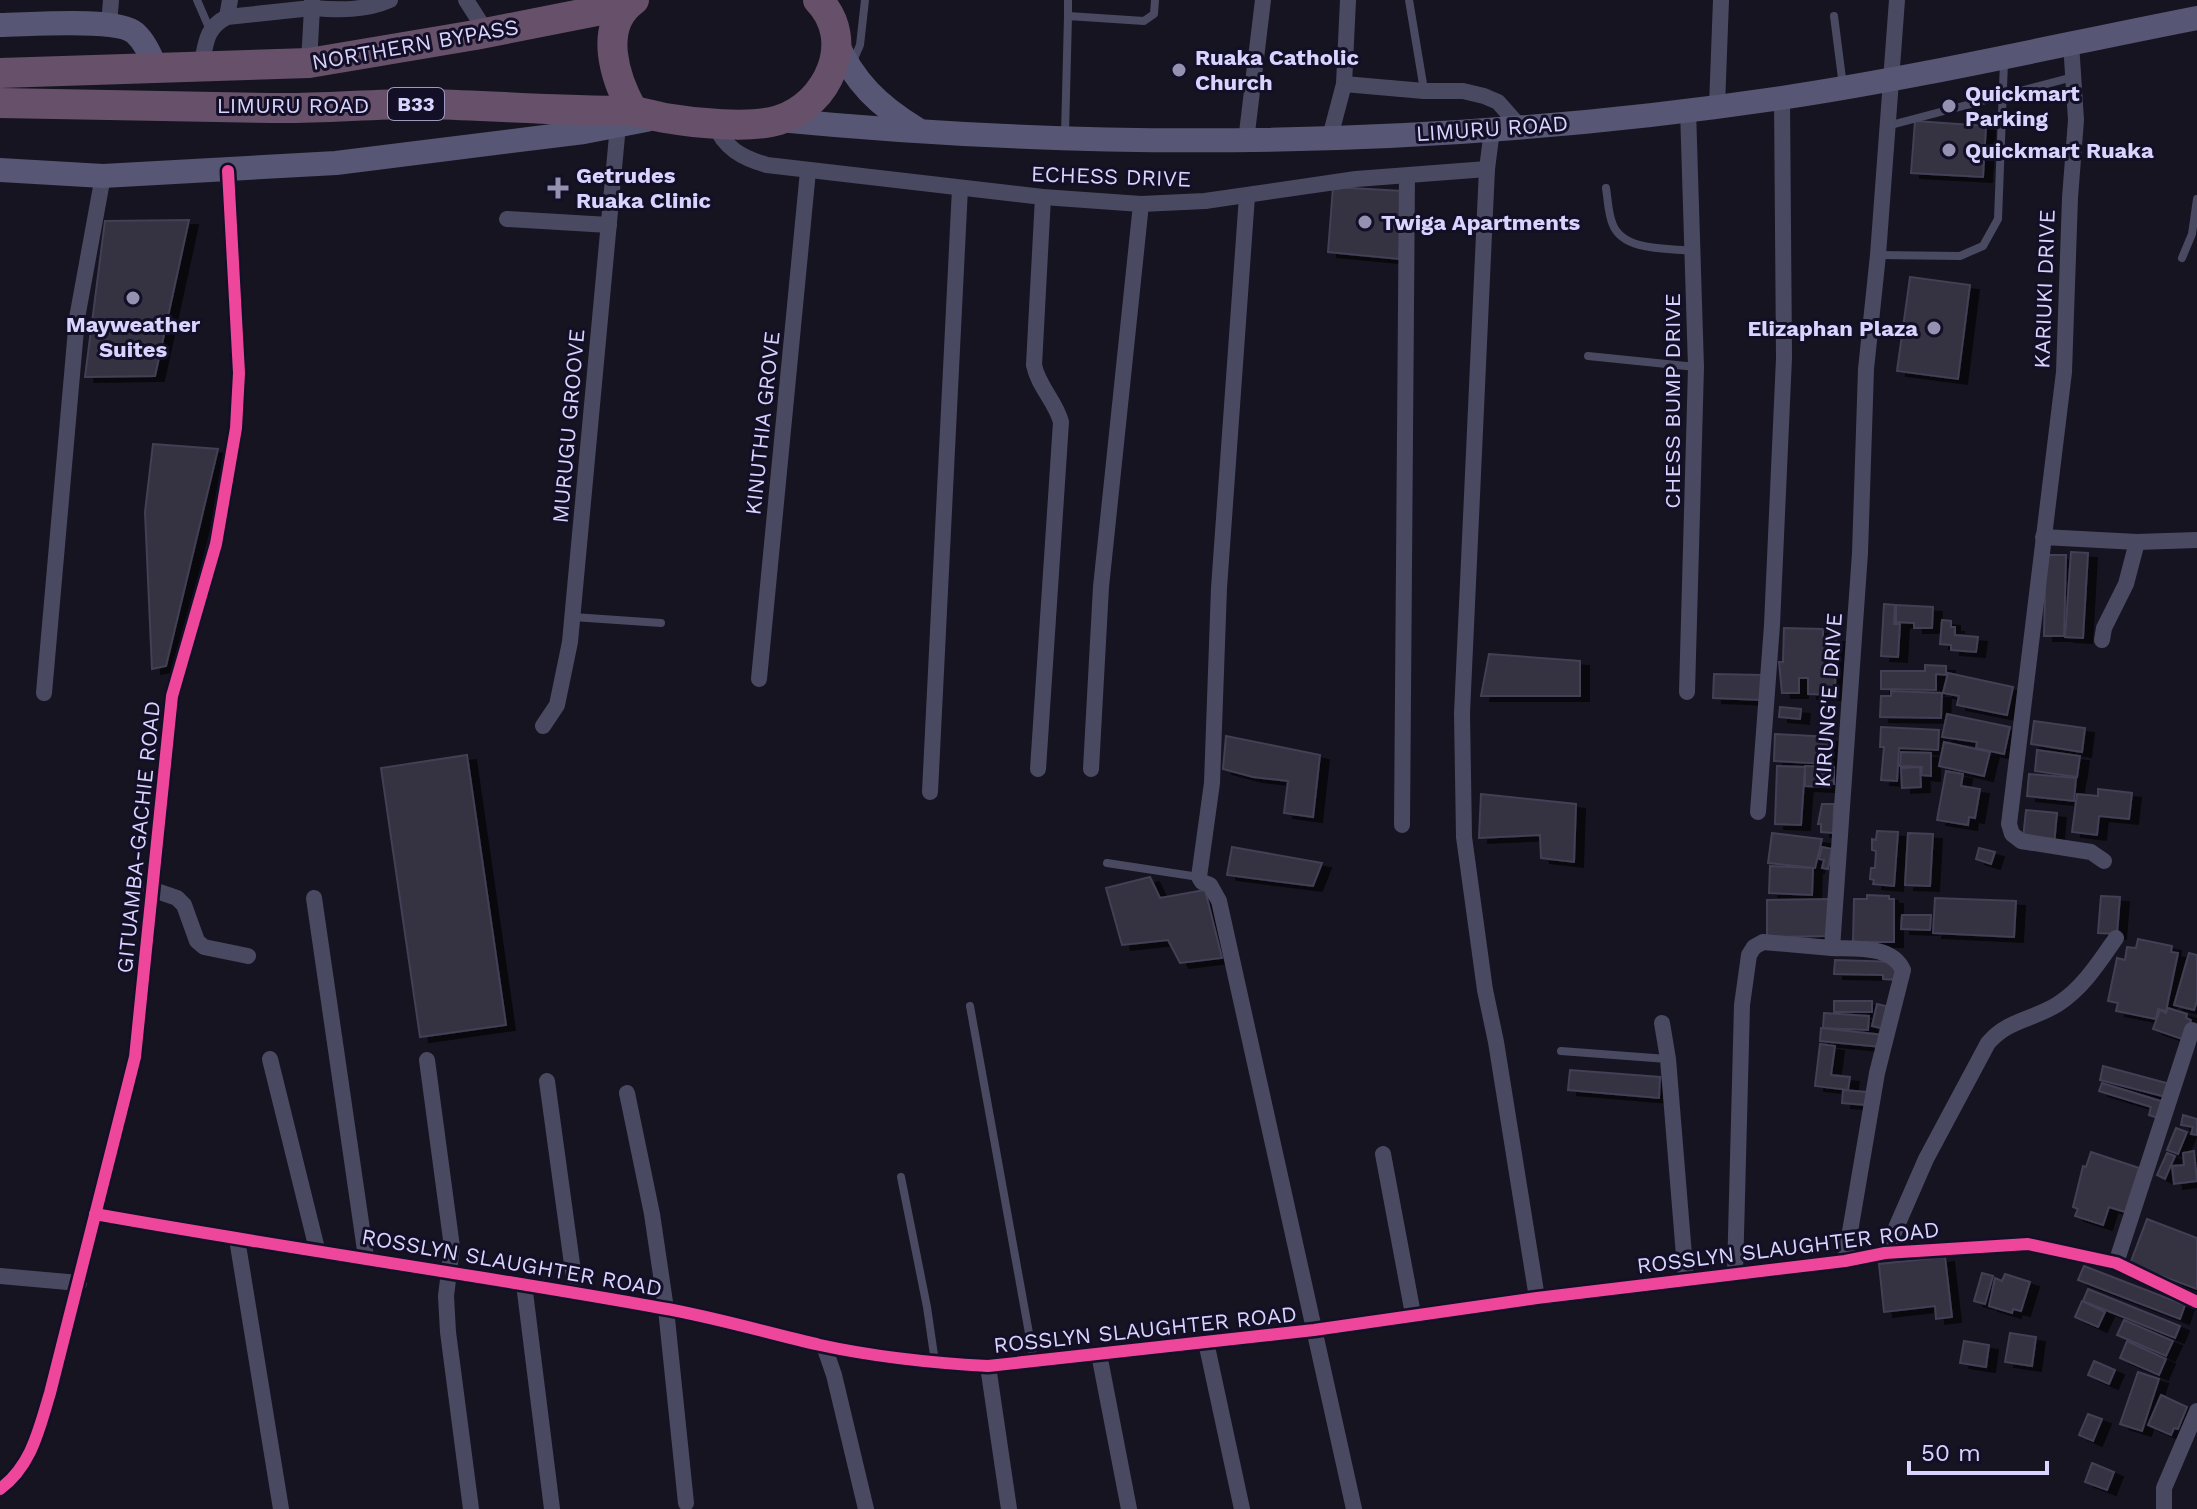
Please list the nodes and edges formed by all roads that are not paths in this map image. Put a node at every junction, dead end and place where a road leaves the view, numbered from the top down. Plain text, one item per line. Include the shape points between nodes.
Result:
1 (111, 0) edge
2 (197, 0) edge
3 (390, 0) edge
4 (466, 0) edge
5 (818, 0) edge
6 (865, 0) edge
7 (1068, 0) edge
8 (1155, 0) edge
9 (1263, 0) edge
10 (1348, 0) edge
11 (1409, 0) edge
12 (1721, 0) edge
13 (1897, 0) edge
14 (630, 3) edge
15 (312, 4) edge
16 (228, 8) edge
17 (1068, 16) junction
18 (1834, 16) dead end
19 (2197, 18) edge
20 (0, 25) edge
21 (109, 25) junction
22 (210, 30) junction
23 (487, 33) junction
24 (836, 41) junction
25 (2071, 43) junction
26 (2004, 57) junction
27 (309, 63) junction
28 (201, 67) junction
29 (850, 68) junction
30 (157, 70) junction
31 (0, 73) edge
32 (2073, 77) junction
33 (1891, 80) junction
34 (1344, 84) junction
35 (1843, 87) junction
36 (1424, 91) junction
37 (2003, 97) junction
38 (1782, 98) junction
39 (0, 103) edge
40 (1717, 106) junction
41 (1688, 110) junction
42 (636, 118) junction
43 (779, 120) junction
44 (713, 122) junction
45 (1887, 126) junction
46 (1521, 128) junction
47 (917, 129) junction
48 (1492, 130) junction
49 (1330, 137) junction
50 (1065, 139) junction
51 (1246, 141) junction
52 (1487, 169) junction
53 (0, 170) edge
54 (228, 171) junction
55 (808, 171) junction
56 (103, 176) junction
57 (1407, 176) junction
58 (960, 188) junction
59 (1606, 188) dead end
60 (1247, 196) junction
61 (1043, 197) junction
62 (2197, 199) edge
63 (1141, 204) junction
64 (507, 219) dead end
65 (609, 225) junction
66 (1694, 251) junction
67 (1878, 255) junction
68 (2182, 258) dead end
69 (1588, 356) dead end
70 (1696, 367) junction
71 (2043, 537) junction
72 (2197, 540) edge
73 (2137, 542) junction
74 (573, 617) junction
75 (661, 623) dead end
76 (2102, 640) dead end
77 (759, 679) dead end
78 (1687, 692) dead end
79 (44, 693) dead end
80 (543, 726) dead end
81 (1038, 769) dead end
82 (1091, 769) dead end
83 (930, 792) dead end
84 (1758, 812) dead end
85 (1402, 825) dead end
86 (2104, 861) dead end
87 (1107, 863) dead end
88 (1199, 877) junction
89 (151, 889) junction
90 (314, 898) dead end
91 (2116, 938) dead end
92 (1832, 948) junction
93 (248, 956) dead end
94 (970, 1006) dead end
95 (1662, 1023) dead end
96 (2192, 1030) dead end
97 (1561, 1051) dead end
98 (270, 1059) dead end
99 (1668, 1059) junction
100 (427, 1060) dead end
101 (547, 1081) dead end
102 (627, 1093) dead end
103 (1383, 1154) dead end
104 (901, 1177) dead end
105 (95, 1214) junction
106 (237, 1239) junction
107 (317, 1249) junction
108 (1885, 1253) junction
109 (366, 1257) junction
110 (1845, 1261) junction
111 (2116, 1263) junction
112 (448, 1270) junction
113 (1735, 1274) junction
114 (0, 1276) edge
115 (1686, 1280) junction
116 (79, 1283) junction
117 (524, 1284) junction
118 (576, 1293) junction
119 (1537, 1298) junction
120 (2197, 1302) edge
121 (666, 1309) junction
122 (1413, 1314) junction
123 (1314, 1330) junction
124 (1206, 1342) junction
125 (824, 1346) junction
126 (1099, 1354) junction
127 (1034, 1361) junction
128 (935, 1363) junction
129 (988, 1366) junction
130 (2197, 1411) edge
131 (0, 1489) edge
132 (686, 1503) dead end
133 (281, 1509) edge
134 (471, 1509) edge
135 (552, 1509) edge
136 (866, 1509) edge
137 (1009, 1509) edge
138 (1129, 1509) edge
139 (1242, 1509) edge
140 (1354, 1509) edge
141 (2164, 1509) edge

1 - 21 street
2 - 22 lane
3 - 15 street via 343,10
4 - 23 street
5 - 24 highway via 830,12
6 - 29 lane via 860,45
7 - 17 lane
8 - 17 lane via 1154,14 1144,21
9 - 51 street
10 - 34 street
11 - 36 lane
12 - 40 street
13 - 33 street, KIRUNG'E DRIVE
14 - 23 highway, NORTHERN BYPASS
14 - 42 highway, NORTHERN BYPASS via 613,33 612,53 616,77
15 - 16 street
15 - 27 street
16 - 22 street
17 - 50 lane
18 - 35 lane
19 - 25 main road, LIMURU ROAD
20 - 21 main road
21 - 30 main road via 133,31
22 - 28 street
23 - 27 highway, NORTHERN BYPASS
24 - 29 main road
24 - 43 highway via 832,73 821,92
25 - 26 main road, LIMURU ROAD
25 - 32 street, KARIUKI DRIVE
26 - 33 main road, LIMURU ROAD
26 - 37 lane
27 - 28 highway, NORTHERN BYPASS
28 - 30 highway, LIMURU ROAD
29 - 47 main road via 887,111
30 - 31 highway, LIMURU ROAD
32 - 37 lane
32 - 71 street, KARIUKI DRIVE via 2076,120 2064,372
33 - 35 main road, LIMURU ROAD
33 - 45 street, KIRUNG'E DRIVE
34 - 36 street
34 - 49 street
35 - 38 main road, LIMURU ROAD
36 - 46 street via 1484,96 1498,102
37 - 45 lane
37 - 67 lane via 1998,219 1983,246 1960,256
38 - 40 main road, LIMURU ROAD
38 - 84 street via 1784,358
39 - 42 highway, LIMURU ROAD / B33 via 274,108 428,104
40 - 41 main road, LIMURU ROAD
41 - 46 main road, LIMURU ROAD
41 - 66 street, CHESS BUMP DRIVE
42 - 44 highway
42 - 54 main road via 336,163
42 - 65 street, MURUGU GROOVE
43 - 44 highway
43 - 47 main road, LIMURU ROAD
44 - 55 street, ECHESS DRIVE via 730,148 746,159
45 - 67 street, KIRUNG'E DRIVE
46 - 48 main road, LIMURU ROAD
47 - 50 main road, LIMURU ROAD
48 - 49 main road, LIMURU ROAD
48 - 52 street
49 - 51 main road, LIMURU ROAD
50 - 51 main road, LIMURU ROAD
52 - 57 street, ECHESS DRIVE
52 - 119 street via 1462,713 1464,837
53 - 56 main road
54 - 56 main road
54 - 89 street, GITUAMBA-GACHIE ROAD via 239,373 236,428 216,544 172,696
55 - 58 street, ECHESS DRIVE
55 - 77 street, KINUTHIA GROVE
56 - 79 street via 77,318
57 - 60 street, ECHESS DRIVE
57 - 85 street
58 - 61 street, ECHESS DRIVE
58 - 83 street
59 - 66 lane via 1611,223 1625,240
60 - 63 street, ECHESS DRIVE
60 - 88 street via 1219,588 1212,783
61 - 63 street, ECHESS DRIVE
61 - 81 street via 1034,365 1061,422
62 - 68 lane
63 - 82 street via 1101,587
64 - 65 street
65 - 74 street, MURUGU GROOVE
66 - 70 street, CHESS BUMP DRIVE
67 - 92 street, KIRUNG'E DRIVE via 1866,369 1860,553
69 - 70 lane
70 - 78 street, CHESS BUMP DRIVE
71 - 73 street
71 - 86 street, KARIUKI DRIVE via 2009,824 2021,841 2091,852
72 - 73 street
73 - 76 street
74 - 75 lane
74 - 80 street, MURUGU GROOVE via 557,705
87 - 88 lane
88 - 123 street via 1219,901
89 - 93 street via 184,905 204,947
89 - 105 street, GITUAMBA-GACHIE ROAD via 135,1057
90 - 109 street
91 - 108 street via 2073,993 1998,1031 1988,1043 1926,1159
92 - 110 street via 1881,951 1899,961 1903,970 1877,1073
92 - 113 street via 1763,942 1749,955 1742,1005
94 - 127 lane
95 - 99 street
96 - 111 street
97 - 99 lane
98 - 107 street
99 - 115 street
100 - 112 street via 452,1247
101 - 118 street
102 - 121 street
103 - 122 street
104 - 128 lane
105 - 106 street, ROSSLYN SLAUGHTER ROAD
105 - 116 street, GITUAMBA-GACHIE ROAD
106 - 107 street, ROSSLYN SLAUGHTER ROAD
106 - 133 street
107 - 109 street, ROSSLYN SLAUGHTER ROAD
108 - 110 street, ROSSLYN SLAUGHTER ROAD
108 - 111 street, ROSSLYN SLAUGHTER ROAD via 2028,1244
109 - 112 street, ROSSLYN SLAUGHTER ROAD
110 - 113 street, ROSSLYN SLAUGHTER ROAD
111 - 120 street, ROSSLYN SLAUGHTER ROAD
112 - 117 street, ROSSLYN SLAUGHTER ROAD
112 - 134 street via 448,1332
113 - 115 street, ROSSLYN SLAUGHTER ROAD
114 - 116 street
115 - 119 street, ROSSLYN SLAUGHTER ROAD
116 - 131 street, GITUAMBA-GACHIE ROAD via 34,1447 18,1474
117 - 118 street, ROSSLYN SLAUGHTER ROAD
117 - 135 street
118 - 121 street, ROSSLYN SLAUGHTER ROAD
119 - 122 street, ROSSLYN SLAUGHTER ROAD
121 - 125 street, ROSSLYN SLAUGHTER ROAD
121 - 132 street
122 - 123 street, ROSSLYN SLAUGHTER ROAD
123 - 124 street, ROSSLYN SLAUGHTER ROAD
123 - 140 street
124 - 126 street, ROSSLYN SLAUGHTER ROAD
124 - 139 street
125 - 128 street, ROSSLYN SLAUGHTER ROAD
125 - 136 street
126 - 127 street, ROSSLYN SLAUGHTER ROAD
126 - 138 street
127 - 129 street, ROSSLYN SLAUGHTER ROAD
128 - 129 street, ROSSLYN SLAUGHTER ROAD
129 - 137 street
130 - 141 street via 2164,1488

